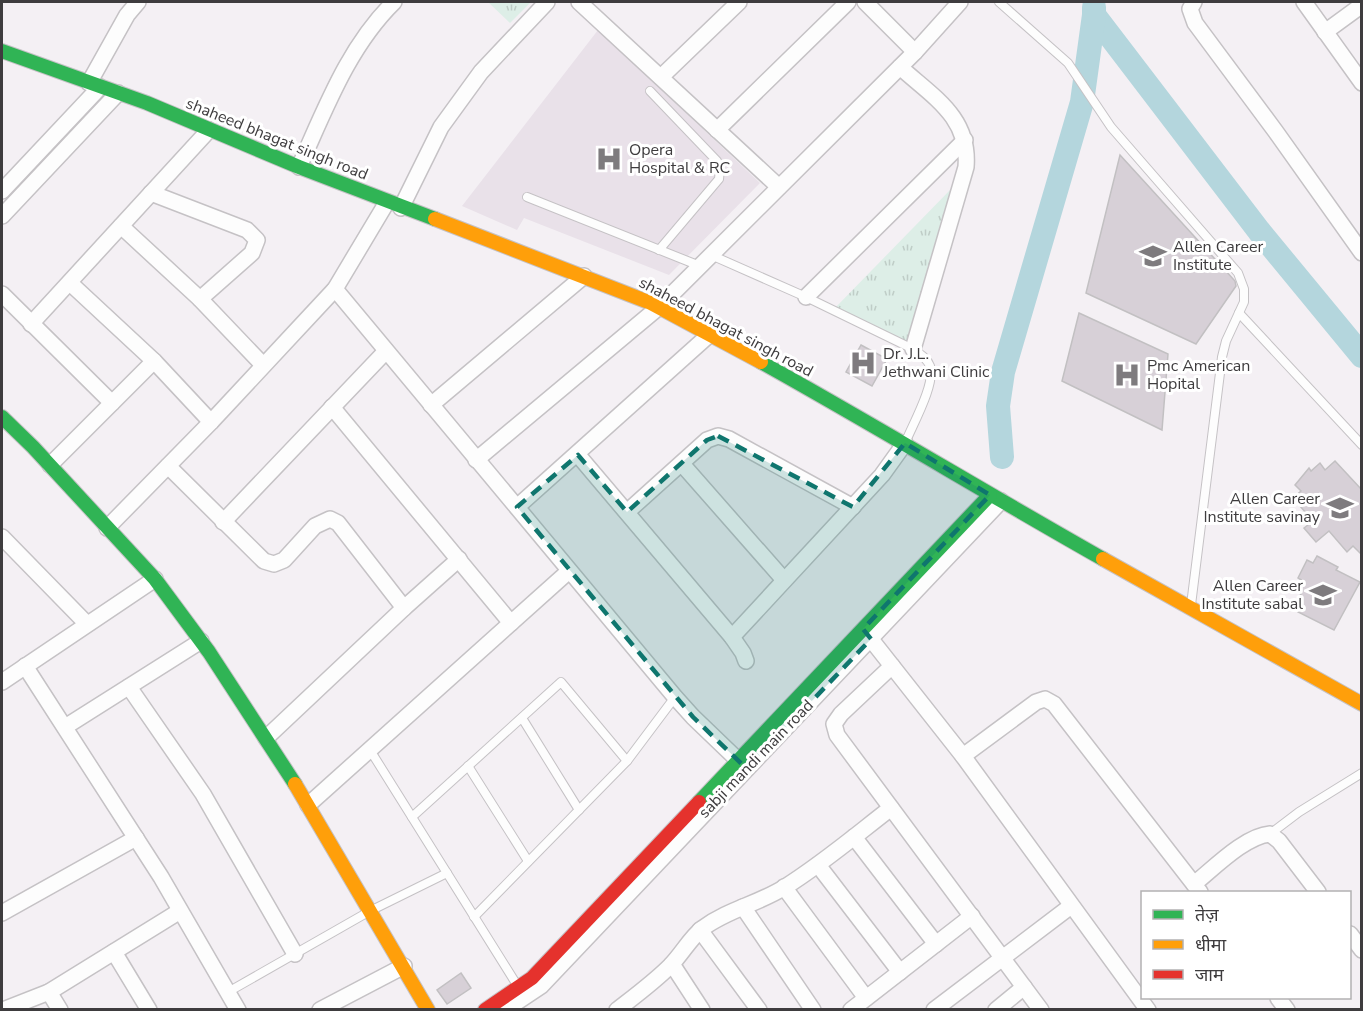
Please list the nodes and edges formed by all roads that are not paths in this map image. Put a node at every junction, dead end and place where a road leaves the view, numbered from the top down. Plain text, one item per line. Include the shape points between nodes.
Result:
1 (138, 2) edge
2 (394, 2) edge
3 (547, 2) edge
4 (579, 2) edge
5 (739, 2) edge
6 (848, 2) edge
7 (865, 2) edge
8 (960, 2) edge
9 (999, 2) edge
10 (1194, 2) edge
11 (1304, 2) edge
12 (1362, 5) edge
13 (1325, 32) junction
14 (2, 51) edge
15 (915, 52) junction
16 (900, 67) junction
17 (661, 77) junction
18 (1362, 83) edge
19 (94, 85) junction
20 (650, 91) dead end
21 (118, 93) junction
22 (209, 130) junction
23 (717, 130) junction
24 (965, 140) junction
25 (299, 167) junction
26 (779, 187) junction
27 (2, 191) edge
28 (151, 193) junction
29 (527, 197) dead end
30 (394, 205) junction
31 (2, 216) edge
32 (121, 226) junction
33 (1358, 243) edge
34 (659, 250) junction
35 (706, 261) junction
36 (584, 276) junction
37 (70, 283) junction
38 (334, 289) junction
39 (2, 294) edge
40 (806, 297) junction
41 (200, 300) junction
42 (659, 308) junction
43 (1239, 313) junction
44 (32, 324) junction
45 (710, 334) junction
46 (914, 349) junction
47 (386, 351) junction
48 (154, 361) junction
49 (263, 365) junction
50 (112, 403) junction
51 (431, 405) junction
52 (332, 407) junction
53 (2, 417) edge
54 (211, 422) junction
55 (905, 442) junction
56 (1362, 445) edge
57 (578, 455) junction
58 (476, 460) junction
59 (682, 464) junction
60 (50, 465) junction
61 (168, 466) junction
62 (996, 498) junction
63 (517, 507) junction
64 (853, 507) junction
65 (627, 512) junction
66 (223, 522) junction
67 (107, 528) junction
68 (2, 537) edge
69 (459, 560) junction
70 (569, 571) junction
71 (155, 579) junction
72 (784, 580) junction
73 (404, 608) junction
74 (1191, 609) junction
75 (511, 623) junction
76 (87, 624) junction
77 (867, 634) junction
78 (732, 637) junction
79 (201, 641) junction
80 (746, 661) dead end
81 (25, 666) junction
82 (892, 666) junction
83 (2, 682) edge
84 (129, 687) junction
85 (675, 697) junction
86 (1362, 704) edge
87 (522, 718) junction
88 (64, 727) junction
89 (266, 738) junction
90 (370, 750) junction
91 (963, 756) junction
92 (627, 761) junction
93 (743, 765) junction
94 (468, 766) junction
95 (1362, 773) edge
96 (308, 806) junction
97 (891, 808) junction
98 (579, 810) junction
99 (412, 817) junction
100 (1270, 834) junction
101 (854, 837) junction
102 (136, 838) junction
103 (528, 861) junction
104 (818, 865) junction
105 (447, 873) junction
106 (784, 887) junction
107 (1197, 888) edge
108 (1317, 891) edge
109 (1071, 906) junction
110 (742, 907) junction
111 (3, 908) edge
112 (180, 911) junction
113 (370, 911) junction
114 (972, 916) junction
115 (474, 917) junction
116 (700, 930) junction
117 (1351, 935) edge
118 (936, 944) junction
119 (1362, 950) edge
120 (114, 952) junction
121 (295, 954) junction
122 (1002, 958) junction
123 (672, 964) junction
124 (404, 966) junction
125 (900, 972) junction
126 (1024, 987) junction
127 (1139, 991) edge
128 (49, 992) junction
129 (228, 992) junction
130 (521, 992) junction
131 (866, 998) junction
132 (3, 1010) edge
133 (60, 1010) edge
134 (149, 1010) edge
135 (238, 1010) edge
136 (320, 1010) edge
137 (428, 1010) edge
138 (484, 1010) edge
139 (505, 1010) edge
140 (617, 1010) edge
141 (702, 1010) edge
142 (759, 1010) edge
143 (813, 1010) edge
144 (851, 1010) edge
145 (934, 1010) edge
146 (996, 1010) edge
147 (1041, 1010) edge

1 - 19 street via 127,15
2 - 25 street via 346,64
3 - 30 street via 481,72 441,127
4 - 17 street
5 - 17 street
6 - 23 street
7 - 15 street
8 - 15 street
9 - 43 lane via 1068,63 1111,127 1238,273 1244,289
10 - 33 street via 1190,9 1195,23
11 - 13 street
12 - 13 street
13 - 18 street
14 - 19 street, shaheed bhagat singh road
15 - 16 street
16 - 24 street via 948,111
16 - 26 street
17 - 23 street
19 - 21 street, shaheed bhagat singh road
19 - 27 street
20 - 34 lane via 717,161 720,170 719,179
21 - 22 street, shaheed bhagat singh road
21 - 31 street
22 - 25 street, shaheed bhagat singh road
22 - 28 street
23 - 26 street
24 - 40 street
24 - 46 street via 966,167
25 - 30 street, shaheed bhagat singh road
26 - 35 street
28 - 32 street
28 - 41 street via 247,230 257,240 252,253
29 - 34 lane
30 - 36 street, shaheed bhagat singh road
30 - 38 street
32 - 37 street
32 - 41 street
34 - 35 lane
35 - 40 lane
35 - 42 street
36 - 42 street, shaheed bhagat singh road
36 - 51 street
37 - 44 street
37 - 48 street
38 - 47 street
38 - 49 street
39 - 44 street
40 - 46 lane
41 - 49 street
42 - 45 street, shaheed bhagat singh road
42 - 58 street
43 - 56 lane
43 - 74 lane via 1222,357
44 - 50 street
45 - 55 street, shaheed bhagat singh road
45 - 57 street
46 - 55 lane via 924,357 931,377
47 - 51 street
47 - 52 street
48 - 50 street
48 - 54 street
49 - 54 street
50 - 60 street
51 - 58 street
52 - 66 street
52 - 69 street
53 - 60 street
54 - 61 street
55 - 62 street, shaheed bhagat singh road
55 - 64 street
57 - 63 street
57 - 65 street
58 - 63 street
59 - 64 street via 707,440 718,436
59 - 65 street
59 - 72 street
60 - 67 street
61 - 66 street
61 - 67 street
62 - 74 street, shaheed bhagat singh road
62 - 77 street, sabji mandi main road
63 - 70 street
64 - 72 street
65 - 78 street
66 - 73 street via 264,561 274,564 284,560 315,526 330,519 338,523
67 - 71 street
68 - 76 street
69 - 73 street
69 - 75 street
70 - 75 street
70 - 85 street
71 - 76 street
71 - 79 street
72 - 78 street
73 - 89 street
74 - 86 street, shaheed bhagat singh road
75 - 90 street
76 - 81 street
77 - 82 street
77 - 93 street, sabji mandi main road
78 - 80 street
79 - 84 street
79 - 89 street
81 - 83 street
81 - 88 street
82 - 91 street
82 - 97 street via 834,724 837,735
84 - 88 street
84 - 121 street via 203,794
85 - 92 lane
85 - 93 street
87 - 92 lane via 561,682
87 - 94 lane
87 - 98 lane
88 - 102 street
89 - 96 street
90 - 96 street
90 - 99 lane
91 - 107 street via 1036,702 1045,699 1054,704
91 - 109 street
92 - 98 lane
93 - 130 street, sabji mandi main road via 541,986
94 - 99 lane
94 - 103 lane
95 - 100 lane
96 - 113 street
97 - 101 street
97 - 114 street
98 - 103 lane
99 - 105 lane
100 - 107 street via 1246,843
100 - 108 street
101 - 104 street
101 - 118 street
102 - 111 street
102 - 112 street
103 - 115 lane
104 - 106 street
104 - 125 street
105 - 113 lane
105 - 115 lane
106 - 110 street
106 - 131 street
109 - 122 street
109 - 127 street
110 - 116 street
110 - 143 street
112 - 120 street
112 - 129 street
113 - 121 lane
113 - 124 street
114 - 118 street
114 - 122 street
115 - 130 lane
116 - 123 street
116 - 142 street
117 - 119 street
118 - 125 street
120 - 128 street
120 - 134 street
121 - 129 lane
122 - 126 street
122 - 145 street
123 - 140 street
123 - 141 street
124 - 136 street
124 - 137 street
125 - 131 street
126 - 146 street
126 - 147 street
128 - 132 street
128 - 133 street
129 - 135 street
130 - 138 street
130 - 139 street, sabji mandi main road
131 - 144 street

